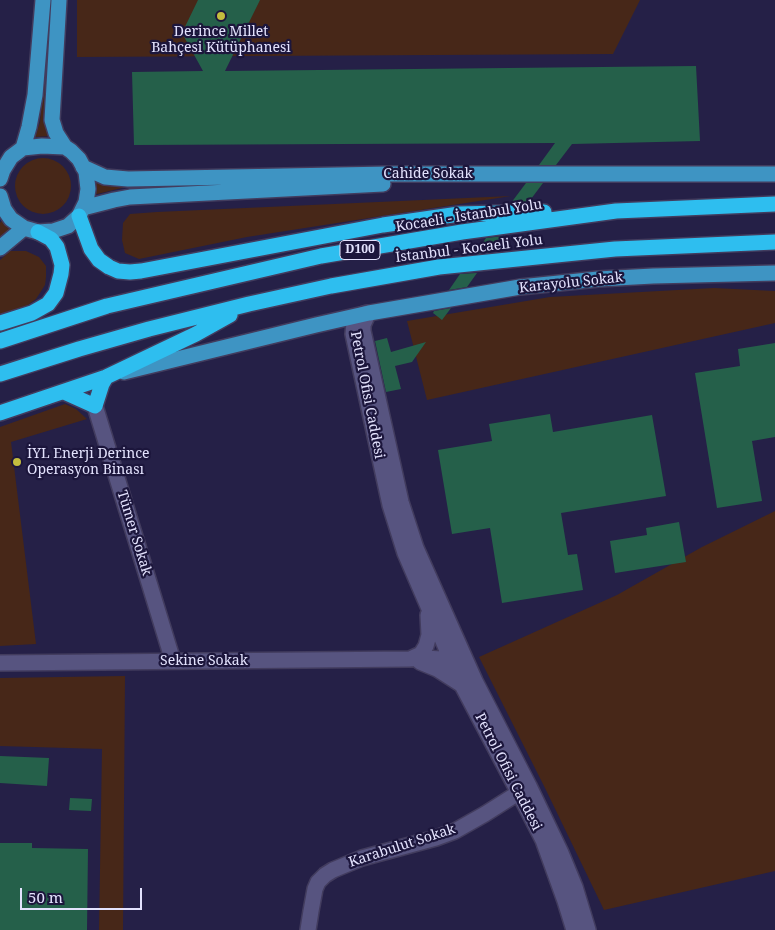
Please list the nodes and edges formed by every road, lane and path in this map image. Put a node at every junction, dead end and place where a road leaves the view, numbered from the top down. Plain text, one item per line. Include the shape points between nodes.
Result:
1 (43, 0) edge
2 (59, 0) edge
3 (65, 147) junction
4 (23, 148) junction
5 (83, 167) junction
6 (775, 174) edge
7 (0, 180) edge
8 (775, 182) edge
9 (0, 198) edge
10 (775, 204) edge
11 (616, 211) junction
12 (81, 212) junction
13 (31, 230) junction
14 (775, 242) edge
15 (0, 248) edge
16 (775, 273) edge
17 (249, 304) junction
18 (369, 312) junction
19 (0, 323) edge
20 (316, 324) junction
21 (353, 334) junction
22 (0, 341) edge
23 (0, 374) edge
24 (106, 377) junction
25 (64, 392) junction
26 (95, 406) junction
27 (0, 413) edge
28 (433, 601) junction
29 (440, 633) junction
30 (409, 659) junction
31 (173, 661) junction
32 (452, 662) junction
33 (0, 663) edge
34 (469, 683) junction
35 (524, 789) junction
36 (308, 930) edge
37 (574, 930) edge
38 (588, 930) edge

1 - 4 main road via 35,95
2 - 3 main road via 52,120
3 - 4 main road
3 - 5 main road
4 - 7 main road via 11,157
5 - 6 main road, Cahide Sokak via 105,177 128,179 389,174
5 - 12 main road via 88,190
8 - 12 main road, Cahide Sokak via 389,184 130,197
9 - 13 main road via 11,219
10 - 11 highway, Kocaeli - İstanbul Yolu / D100
11 - 12 highway via 459,214 130,272 109,267 90,249
11 - 22 highway, Kocaeli - İstanbul Yolu / D100 via 321,256 107,306
12 - 13 main road, Cahide Sokak via 68,226 53,232
13 - 15 main road
13 - 19 highway via 51,239 57,247 62,265 56,293 48,304
14 - 17 highway, İstanbul - Kocaeli Yolu / D100 via 615,249 439,267
16 - 18 main road, Karayolu Sokak via 653,276 560,283
17 - 23 highway, İstanbul - Kocaeli Yolu / D100 via 88,346
17 - 24 highway via 196,334
18 - 20 main road, Karayolu Sokak
18 - 21 street, Petrol Ofisi Caddesi via 357,318
18 - 28 street, Petrol Ofisi Caddesi via 363,331 401,502
20 - 21 street via 339,326
20 - 24 main road, Karayolu Sokak
21 - 28 street, Petrol Ofisi Caddesi via 390,506 405,553
24 - 25 highway
24 - 26 highway
25 - 26 highway
25 - 27 highway
26 - 31 street, Tümer Sokak
28 - 29 street via 441,617
28 - 30 street via 426,646 421,654
28 - 34 street, Petrol Ofisi Caddesi
29 - 30 street via 433,648 425,655
29 - 32 street
30 - 31 street, Sekine Sokak
30 - 32 street, Sekine Sokak
30 - 34 street
31 - 33 street, Sekine Sokak
32 - 34 street via 464,669
34 - 35 street, Petrol Ofisi Caddesi
35 - 36 street, Karabulut Sokak via 455,830 332,870 318,882
35 - 37 street, Petrol Ofisi Caddesi
35 - 38 street, Petrol Ofisi Caddesi via 561,853

